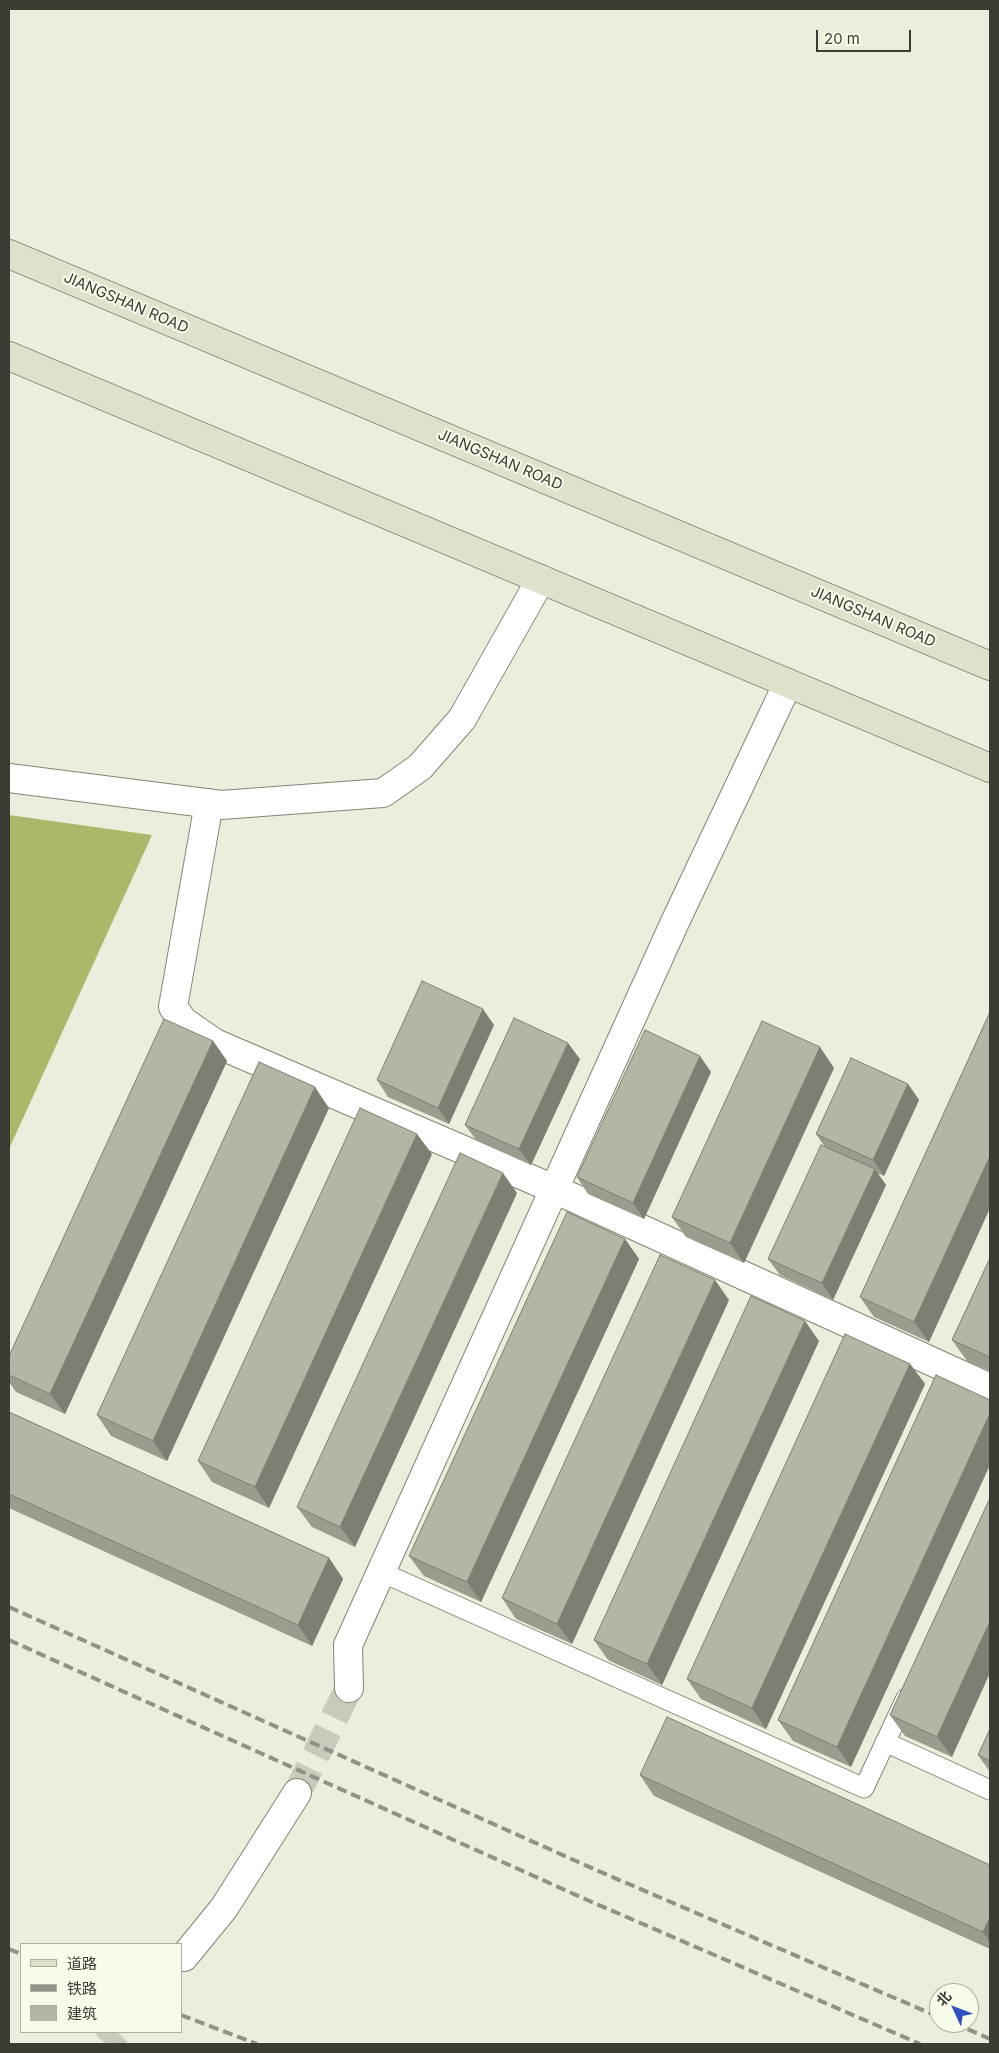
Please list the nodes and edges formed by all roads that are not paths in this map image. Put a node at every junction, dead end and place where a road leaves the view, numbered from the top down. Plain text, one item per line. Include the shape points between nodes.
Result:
1 (9, 254) edge
2 (9, 356) edge
3 (540, 579) junction
4 (990, 666) edge
5 (788, 683) junction
6 (990, 768) edge
7 (9, 778) edge
8 (209, 803) junction
9 (554, 1189) junction
10 (990, 1388) edge
11 (381, 1572) junction
12 (915, 1679) edge
13 (350, 1688) tunnel mouth
14 (885, 1742) junction
15 (990, 1790) edge
16 (297, 1793) tunnel mouth
17 (184, 1957) dead end

1 - 4 main road, JIANGSHAN ROAD
2 - 3 main road
3 - 5 main road
3 - 8 street via 462,719 420,767 383,793
5 - 6 main road
5 - 9 street
7 - 8 street
8 - 9 street via 173,1007 182,1021 215,1043
9 - 10 street
9 - 11 street
11 - 13 street via 348,1645
11 - 14 lane via 864,1788
12 - 14 lane
14 - 15 lane
16 - 17 street via 224,1908

